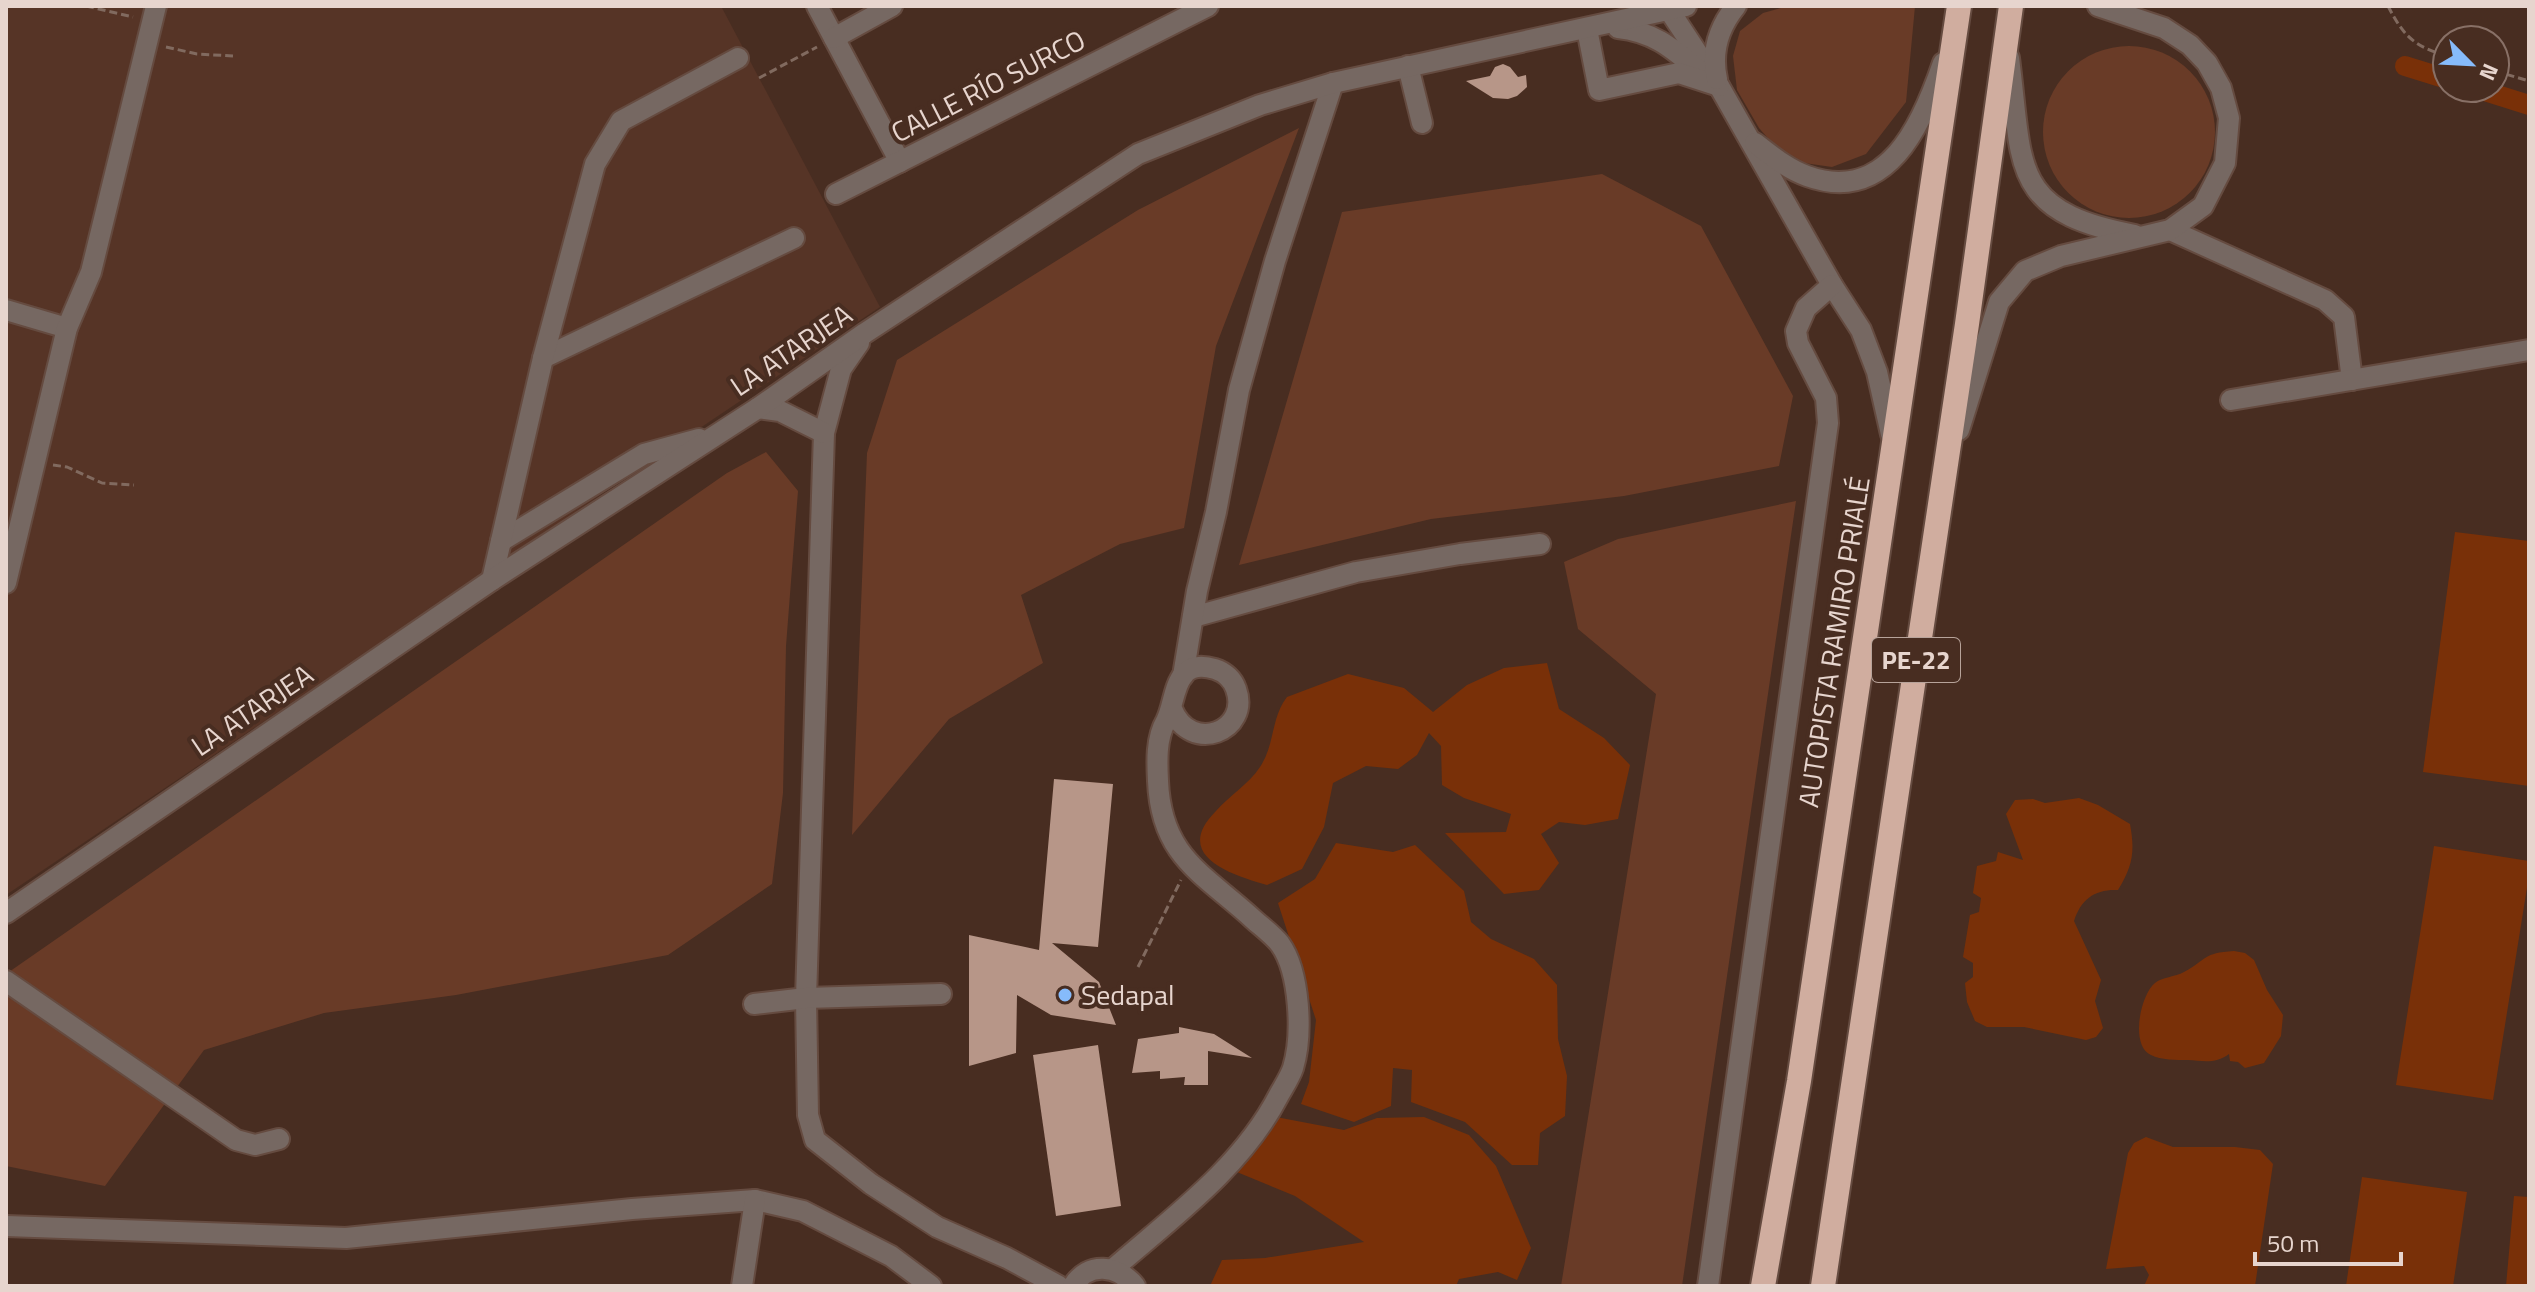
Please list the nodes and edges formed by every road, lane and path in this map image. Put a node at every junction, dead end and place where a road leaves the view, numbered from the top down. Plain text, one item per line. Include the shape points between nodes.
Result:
1 (86, 6) edge
2 (817, 6) edge
3 (892, 6) edge
4 (1208, 6) edge
5 (1736, 6) edge
6 (2011, 6) edge
7 (2098, 6) edge
8 (2388, 6) edge
9 (1677, 8) edge
10 (154, 14) edge
11 (1957, 16) edge
12 (1593, 28) junction
13 (2006, 33) junction
14 (834, 38) junction
15 (147, 42) junction
16 (2431, 51) edge
17 (233, 56) dead end
18 (738, 58) dead end
19 (1408, 66) junction
20 (759, 78) dead end
21 (1333, 83) junction
22 (1719, 86) junction
23 (1422, 123) dead end
24 (1749, 138) junction
25 (900, 162) junction
26 (836, 194) dead end
27 (2170, 230) junction
28 (2146, 237) junction
29 (794, 238) dead end
30 (1832, 285) junction
31 (6, 310) edge
32 (67, 328) junction
33 (865, 333) junction
34 (2529, 350) edge
35 (543, 358) junction
36 (2352, 380) junction
37 (2231, 400) dead end
38 (758, 408) junction
39 (824, 433) junction
40 (717, 434) junction
41 (1894, 450) junction
42 (35, 462) junction
43 (134, 485) dead end
44 (1941, 487) junction
45 (501, 541) junction
46 (1540, 544) dead end
47 (492, 580) junction
48 (6, 583) edge
49 (1193, 617) junction
50 (1183, 676) junction
51 (1172, 709) junction
52 (1190, 867) junction
53 (6, 913) edge
54 (1138, 967) dead end
55 (6, 981) edge
56 (941, 994) dead end
57 (806, 998) junction
58 (754, 1004) dead end
59 (279, 1139) dead end
60 (755, 1200) junction
61 (6, 1226) edge
62 (1113, 1269) junction
63 (742, 1286) edge
64 (931, 1286) edge
65 (1059, 1286) edge
66 (1073, 1286) edge
67 (1135, 1286) edge
68 (1708, 1286) edge
69 (1763, 1286) edge
70 (1823, 1286) edge

1 - 10 path
2 - 14 street
3 - 14 street
4 - 25 street, CALLE RÍO SURCO
5 - 22 street via 1718,37 1714,68
6 - 13 highway, PE-22
7 - 27 street via 2148,21 2178,37 2207,63 2221,88 2229,118 2225,163 2203,206
8 - 16 path via 2408,39
9 - 12 street, LA ATARJEA
9 - 22 street
10 - 15 street
11 - 24 street via 1919,121 1904,147 1879,171 1851,181 1820,180 1792,169
11 - 41 highway, AUTOPISTA RAMIRO PRIALÉ / PE-22
12 - 19 street, LA ATARJEA
12 - 22 street via 1640,30 1658,38
12 - 22 street via 1599,90 1679,73
13 - 28 street via 2019,150 2028,179 2049,204 2070,218
13 - 44 highway, PE-22
14 - 20 path
14 - 25 street
15 - 17 path
15 - 32 street via 91,272
18 - 35 street via 621,121 610,136 595,164
19 - 21 street, LA ATARJEA
19 - 23 street
21 - 33 street, LA ATARJEA via 1260,105 1138,154
21 - 49 street via 1239,390
22 - 24 street
24 - 30 street
25 - 26 street, CALLE RÍO SURCO
27 - 28 street
27 - 36 street via 2325,300 2344,317
28 - 44 street via 2061,256 2025,271 2011,285 1999,302
29 - 35 street
30 - 41 street via 1861,330 1877,372
30 - 68 street via 1806,308 1796,331 1826,398 1828,423
31 - 32 street
32 - 42 street
33 - 38 street, LA ATARJEA
33 - 39 street via 841,369
34 - 36 street
35 - 45 street
36 - 37 street
38 - 39 street via 780,411
38 - 40 street, LA ATARJEA
39 - 57 street
40 - 45 street via 644,454
40 - 47 street, LA ATARJEA
41 - 69 highway, AUTOPISTA RAMIRO PRIALÉ / PE-22
42 - 43 path via 67,467 102,483
42 - 48 street
44 - 70 highway, PE-22
45 - 47 street
46 - 49 street via 1356,572
47 - 53 street, LA ATARJEA
49 - 50 street
50 - 51 street via 1171,697
50 - 51 street via 1203,667 1223,673 1236,690 1237,711 1224,729 1204,735 1184,727
51 - 52 street via 1162,728 1158,791 1174,844
52 - 54 path
52 - 62 street via 1281,944 1296,985 1299,1019 1293,1068 1270,1114 1204,1191
55 - 59 street via 236,1140 255,1145
56 - 57 street
57 - 58 street
57 - 65 street via 808,1115 815,1140 937,1227
60 - 61 street via 346,1238
60 - 63 street
60 - 64 street via 803,1211 891,1256
62 - 66 street via 1087,1272
62 - 67 street

